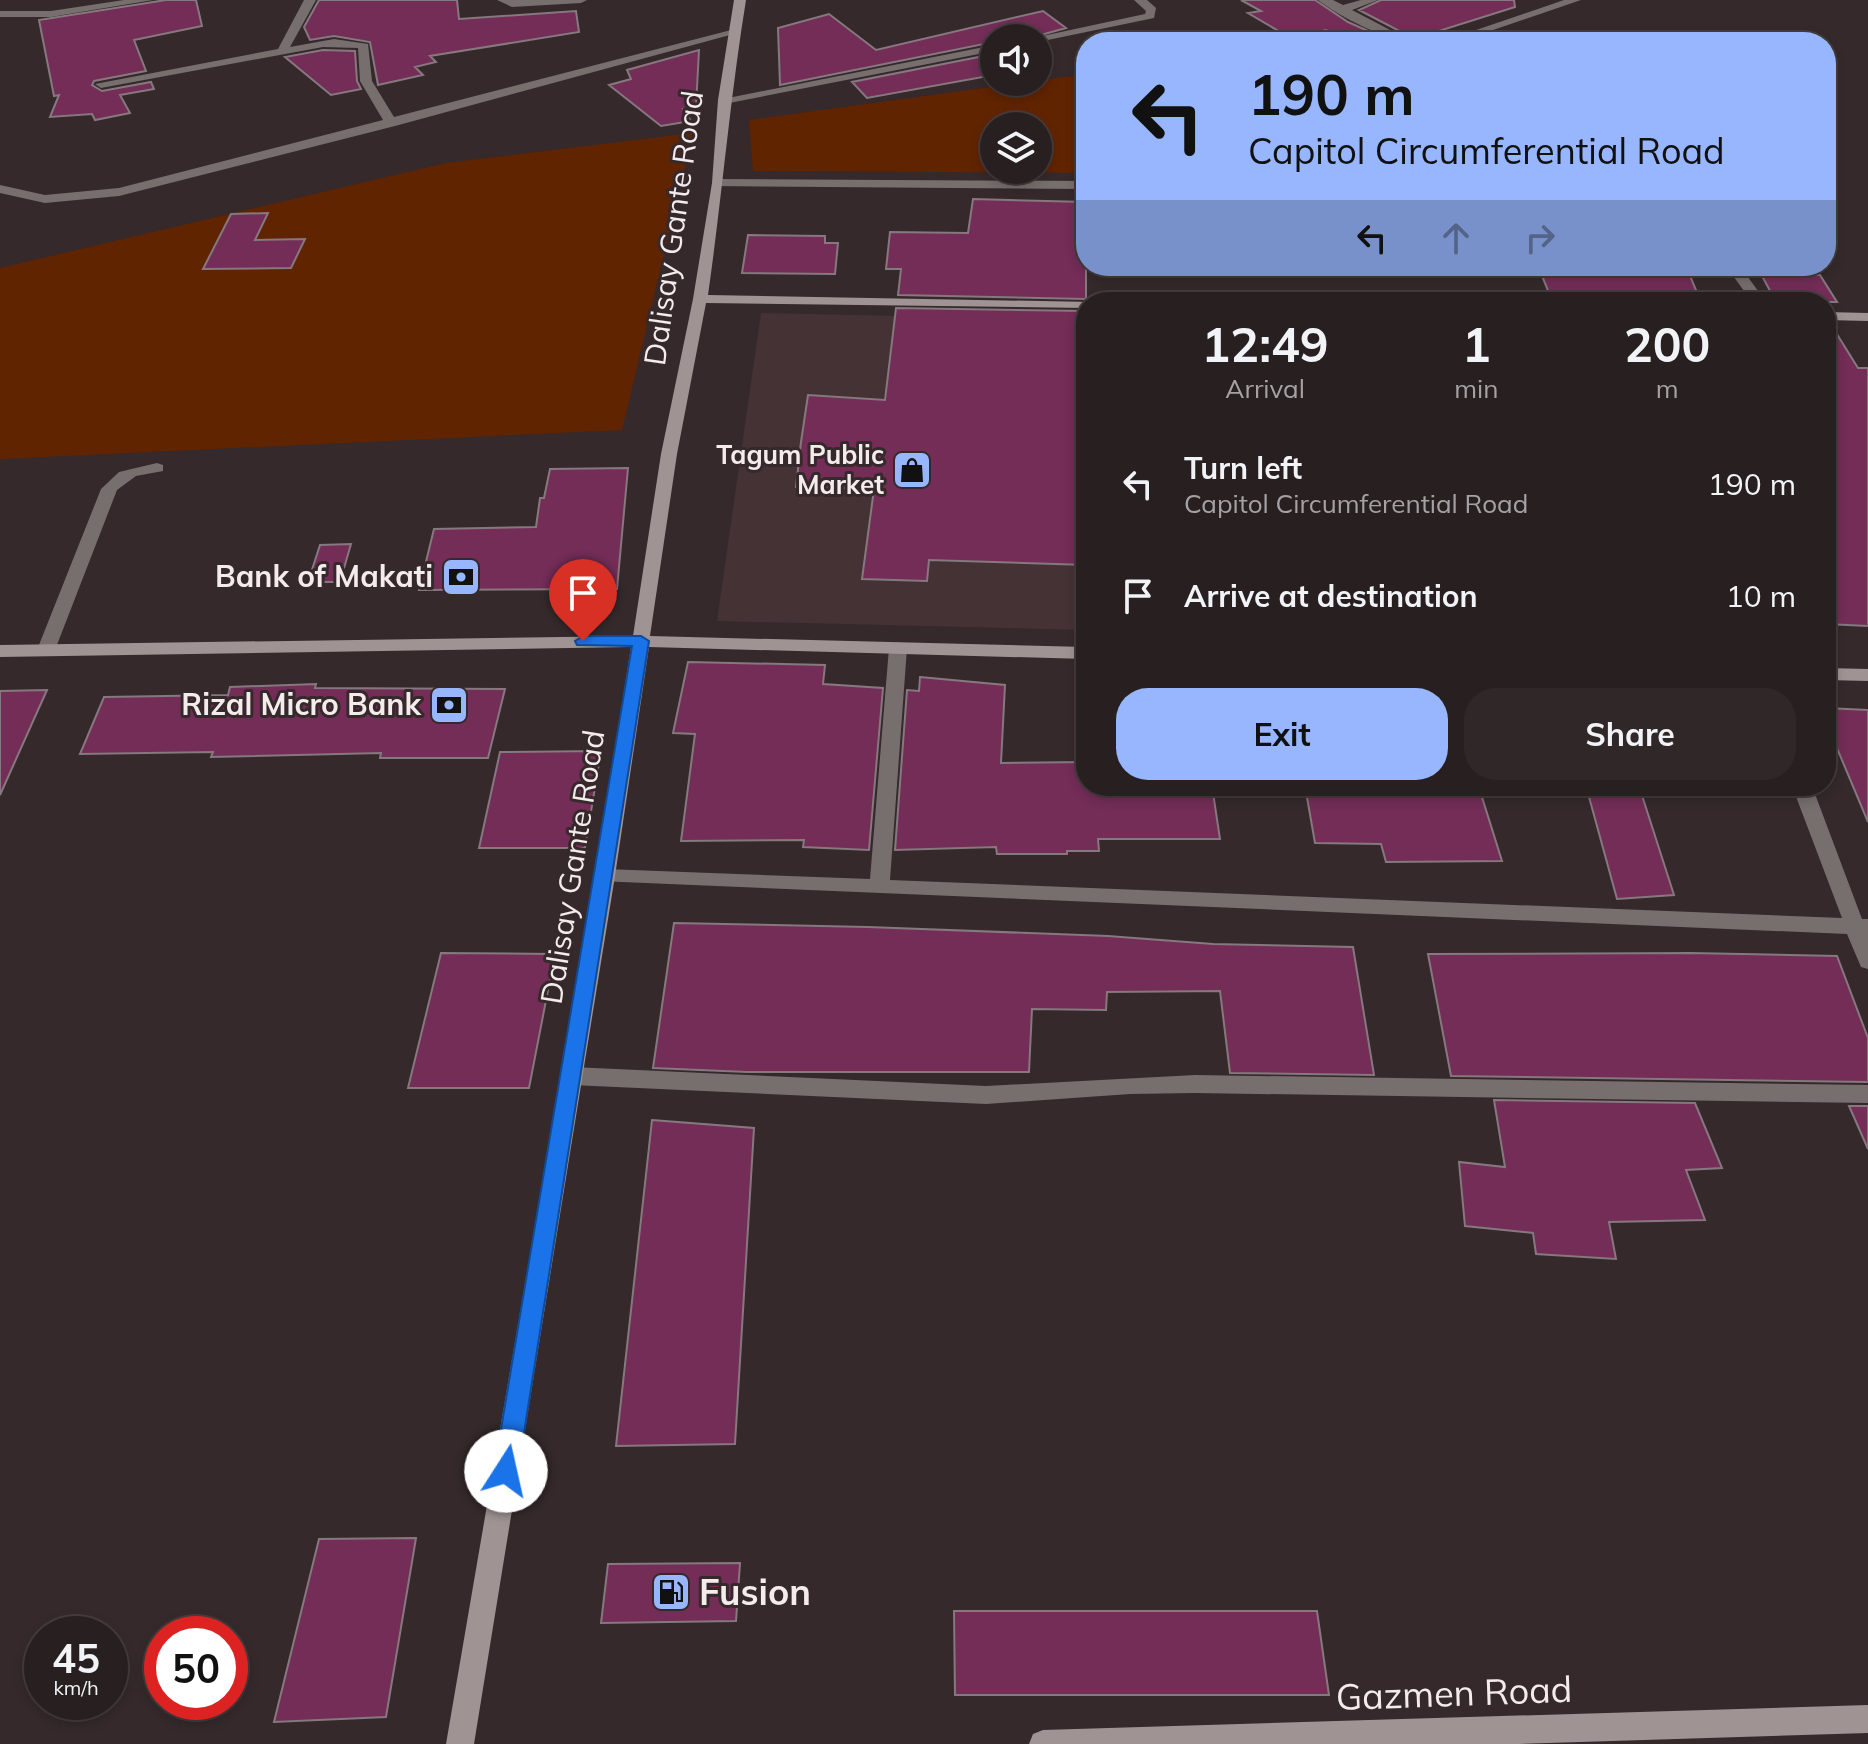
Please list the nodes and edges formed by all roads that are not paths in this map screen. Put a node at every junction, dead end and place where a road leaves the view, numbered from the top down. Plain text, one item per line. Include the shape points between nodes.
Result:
1 (147, 0) edge
2 (310, 0) edge
3 (503, 0) edge
4 (581, 0) edge
5 (1140, 0) edge
6 (1324, 0) edge
7 (1372, 0) edge
8 (1575, 0) edge
9 (742, 1) edge
10 (1340, 10) junction
11 (0, 14) edge
12 (735, 32) junction
13 (1386, 32) edge
14 (1477, 32) edge
15 (1052, 36) edge
16 (980, 51) edge
17 (282, 52) junction
18 (101, 84) dead end
19 (724, 100) junction
20 (391, 123) junction
21 (718, 183) junction
22 (1076, 185) edge
23 (0, 189) edge
24 (700, 299) junction
25 (1076, 304) edge
26 (1836, 316) edge
27 (1868, 317) edge
28 (157, 468) dead end
29 (641, 641) junction
30 (898, 648) junction
31 (46, 650) junction
32 (0, 651) edge
33 (1076, 653) edge
34 (1836, 674) edge
35 (1868, 675) edge
36 (1806, 796) edge
37 (605, 876) junction
38 (879, 887) junction
39 (1862, 927) edge
40 (1868, 961) edge
41 (572, 1076) junction
42 (1868, 1094) edge
43 (1868, 1719) edge
44 (460, 1744) edge
45 (1043, 1744) edge

1 - 11 street via 64,13
2 - 17 street
3 - 4 street
5 - 15 street via 1152,10 1150,16
6 - 10 street
7 - 10 street
8 - 14 street
9 - 12 main road, Dalisay Gante Road
10 - 13 street
12 - 19 main road, Dalisay Gante Road
12 - 20 street
16 - 19 street
17 - 18 street
17 - 20 street via 338,42 364,46 366,81
19 - 21 main road, Dalisay Gante Road
20 - 23 street via 105,195 45,199
21 - 22 street
21 - 24 main road, Dalisay Gante Road
24 - 25 main road
24 - 29 main road, Dalisay Gante Road via 669,454
26 - 27 main road
28 - 31 street via 127,473 109,489
29 - 30 main road
29 - 31 main road
29 - 37 main road, Dalisay Gante Road
30 - 33 main road
30 - 38 street
31 - 32 main road
34 - 35 main road
36 - 39 street
37 - 38 street
37 - 41 main road, Dalisay Gante Road
38 - 39 street
39 - 40 street
41 - 42 street via 986,1095 1195,1084
41 - 44 main road, Dalisay Gante Road
43 - 45 main road, Gazmen Road

